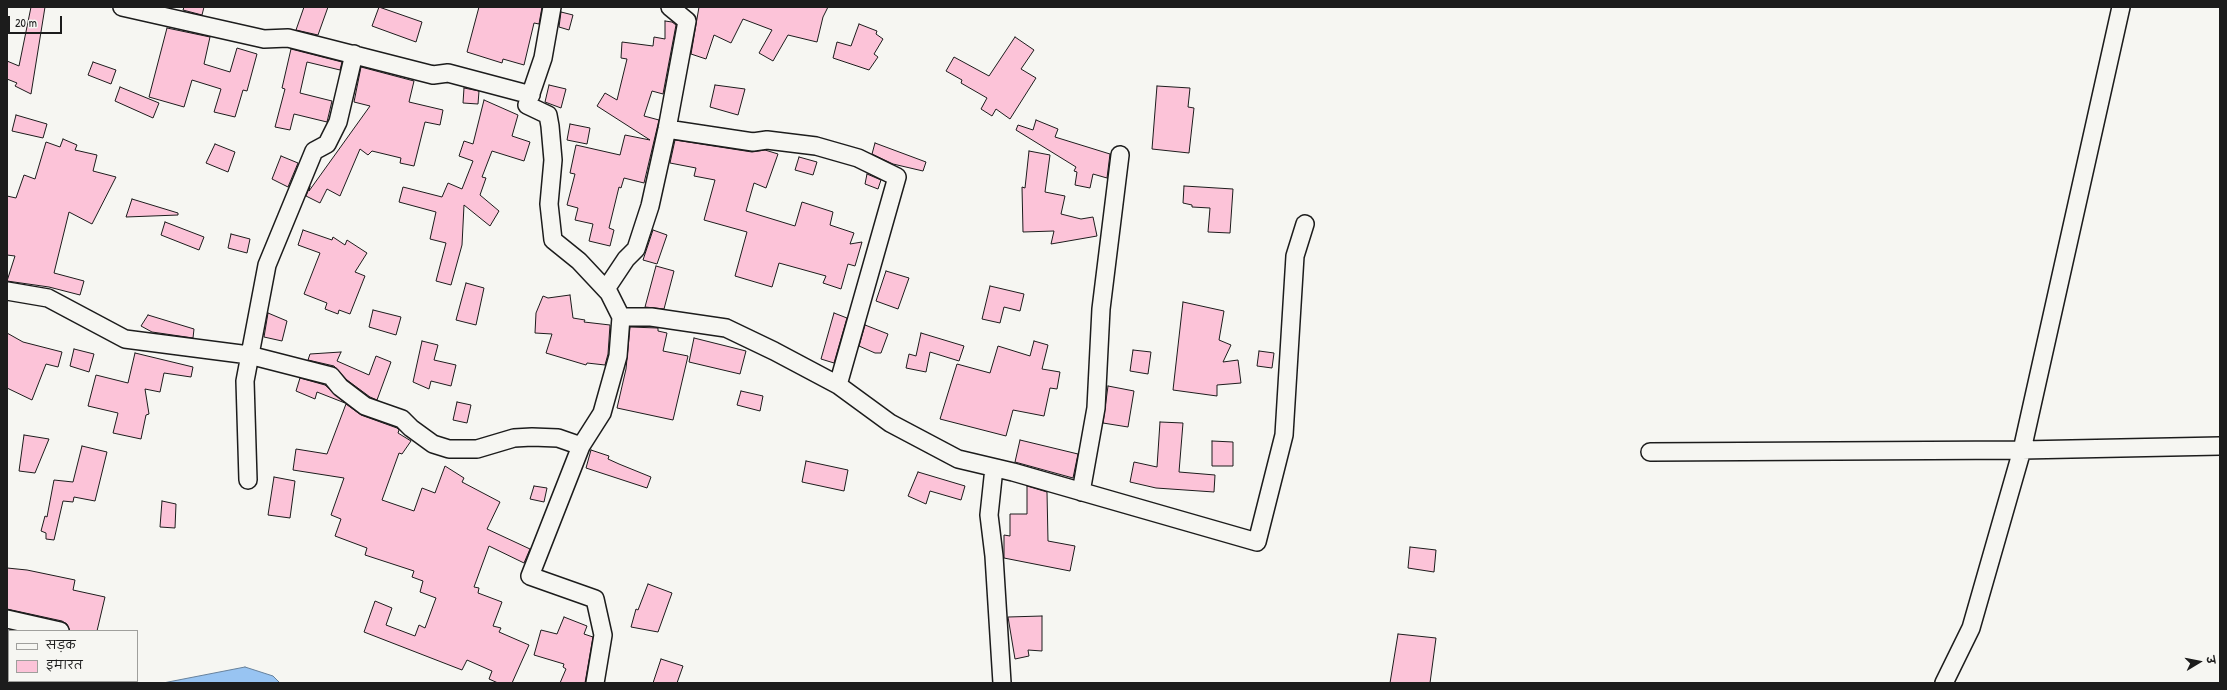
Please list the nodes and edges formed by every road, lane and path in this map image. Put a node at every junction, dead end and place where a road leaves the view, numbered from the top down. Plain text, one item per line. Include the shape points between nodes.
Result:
1 (122, 7) edge
2 (552, 7) edge
3 (670, 7) edge
4 (2121, 7) edge
5 (354, 54) junction
6 (530, 95) junction
7 (667, 129) junction
8 (1120, 155) dead end
9 (1305, 224) dead end
10 (606, 289) junction
11 (7, 291) edge
12 (621, 317) junction
13 (249, 355) junction
14 (838, 385) junction
15 (582, 446) junction
16 (2220, 446) edge
17 (2022, 450) junction
18 (1650, 452) dead end
19 (994, 468) junction
20 (248, 480) dead end
21 (1081, 492) junction
22 (7, 618) edge
23 (56, 630) edge
24 (595, 683) edge
25 (1002, 683) edge
26 (1944, 683) edge

1 - 5 street via 264,39 288,38
2 - 6 street via 543,58
3 - 7 street via 687,21
4 - 17 street
5 - 6 street via 433,75 448,74
5 - 13 street via 338,122 327,144 314,151 267,265
6 - 10 street via 527,105 548,115 550,126 553,160 549,204 553,240 579,261
7 - 10 street via 650,206 636,249
7 - 14 street via 753,142 767,140 816,146 858,158 897,177
8 - 21 street via 1101,310 1096,408
9 - 21 street via 1295,256 1284,435 1257,542
10 - 12 street
11 - 13 street via 48,298 125,339
12 - 14 street via 651,317 726,328
12 - 15 street via 618,356 602,413
13 - 15 street via 331,376 366,406 402,419 433,444 449,449 477,449 514,438 532,437 558,438
13 - 20 street via 245,381
14 - 19 street via 890,423 958,459
15 - 24 street via 530,576 595,599 603,635
16 - 17 street
17 - 18 street
17 - 26 street via 1971,628
19 - 21 street
19 - 25 street via 989,515
22 - 23 street

